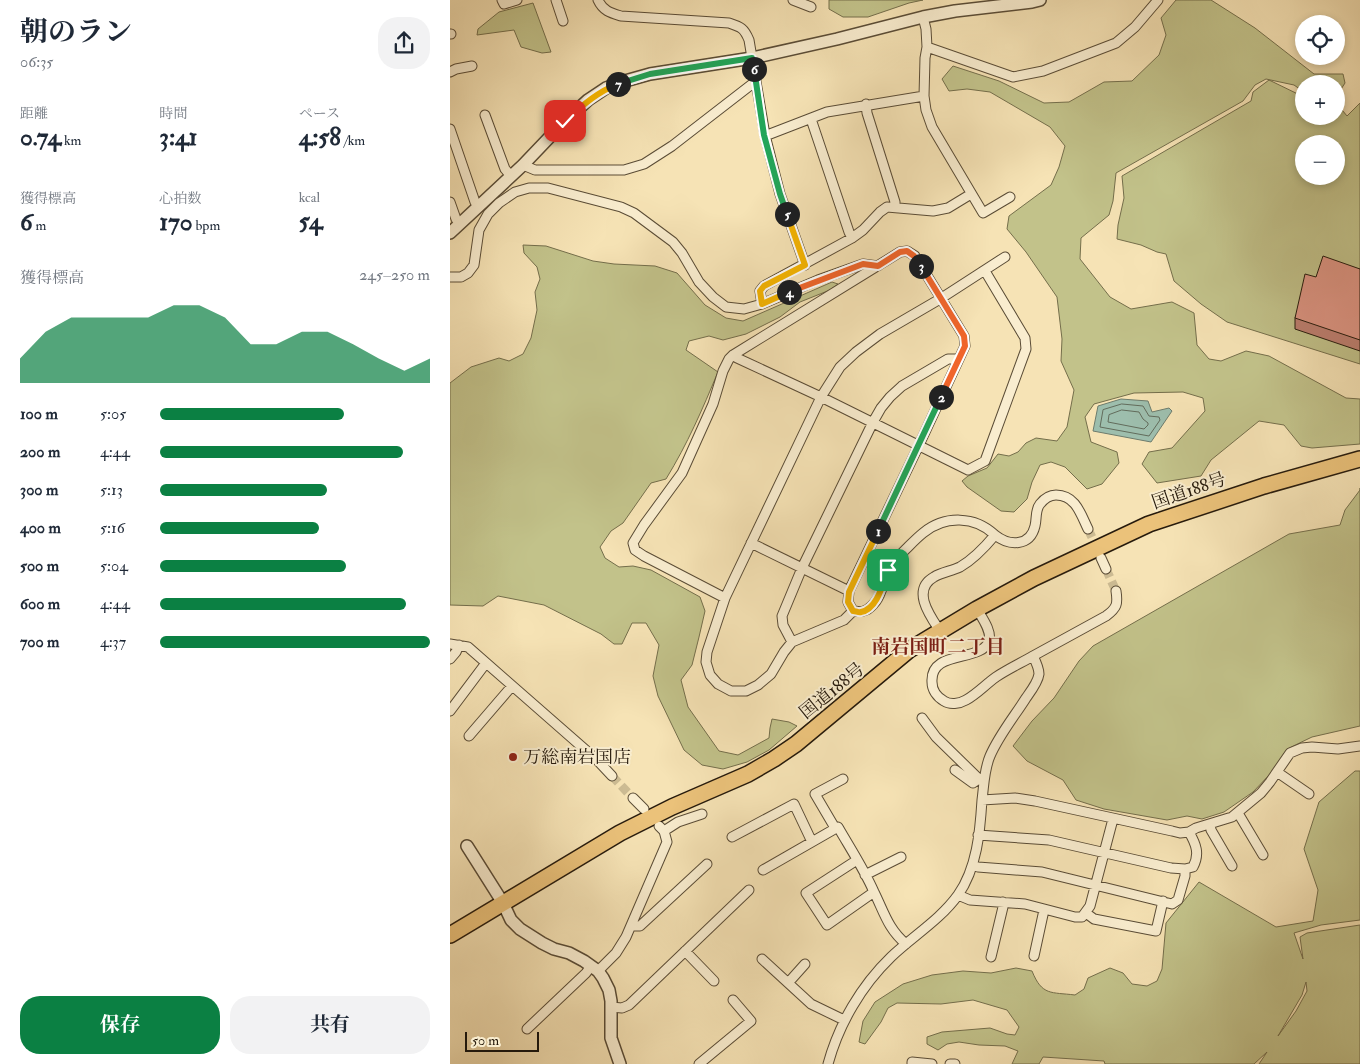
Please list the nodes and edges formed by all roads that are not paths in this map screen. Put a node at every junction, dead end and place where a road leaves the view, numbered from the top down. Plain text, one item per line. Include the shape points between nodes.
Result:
1 (502, 0) edge
2 (517, 0) edge
3 (556, 0) edge
4 (598, 0) edge
5 (794, 0) edge
6 (1040, 0) edge
7 (1158, 0) edge
8 (811, 7) dead end
9 (923, 17) junction
10 (563, 20) dead end
11 (927, 47) junction
12 (752, 58) junction
13 (472, 66) dead end
14 (450, 72) edge
15 (756, 81) junction
16 (924, 96) junction
17 (866, 104) junction
18 (485, 115) dead end
19 (811, 119) junction
20 (450, 129) edge
21 (764, 135) junction
22 (523, 165) junction
23 (511, 176) junction
24 (971, 194) junction
25 (1010, 197) dead end
26 (450, 202) edge
27 (479, 207) junction
28 (895, 207) junction
29 (460, 224) junction
30 (450, 233) edge
31 (852, 238) junction
32 (1005, 257) dead end
33 (805, 265) junction
34 (878, 266) junction
35 (985, 271) junction
36 (450, 277) edge
37 (940, 299) junction
38 (762, 304) junction
39 (733, 354) junction
40 (959, 359) junction
41 (821, 396) junction
42 (872, 422) junction
43 (920, 445) junction
44 (1360, 459) edge
45 (1088, 530) tunnel mouth
46 (995, 536) junction
47 (751, 543) junction
48 (1101, 558) tunnel mouth
49 (802, 568) junction
50 (1106, 569) tunnel mouth
51 (1116, 591) tunnel mouth
52 (849, 592) junction
53 (725, 598) junction
54 (977, 609) junction
55 (853, 611) junction
56 (940, 631) junction
57 (792, 642) junction
58 (455, 645) edge
59 (1033, 656) junction
60 (450, 659) edge
61 (486, 663) junction
62 (512, 686) junction
63 (450, 712) edge
64 (922, 718) dead end
65 (469, 736) dead end
66 (1360, 746) edge
67 (955, 770) dead end
68 (1277, 772) junction
69 (612, 776) tunnel mouth
70 (843, 779) dead end
71 (982, 780) junction
72 (1309, 794) dead end
73 (633, 798) tunnel mouth
74 (982, 800) junction
75 (644, 809) dead end
76 (1238, 813) junction
77 (702, 814) dead end
78 (1113, 819) junction
79 (1210, 824) junction
80 (835, 828) junction
81 (1189, 832) junction
82 (978, 835) junction
83 (732, 837) dead end
84 (812, 842) junction
85 (467, 846) dead end
86 (1104, 853) junction
87 (1263, 855) dead end
88 (901, 857) dead end
89 (857, 860) junction
90 (707, 864) dead end
91 (973, 865) junction
92 (1232, 866) dead end
93 (1185, 869) junction
94 (763, 870) dead end
95 (865, 875) junction
96 (1096, 885) junction
97 (749, 890) dead end
98 (874, 892) junction
99 (958, 895) junction
100 (1163, 901) junction
101 (1003, 902) junction
102 (502, 903) junction
103 (1044, 910) junction
104 (1086, 913) junction
105 (631, 926) junction
106 (450, 936) edge
107 (906, 944) junction
108 (685, 951) junction
109 (1034, 956) dead end
110 (991, 957) dead end
111 (762, 959) dead end
112 (806, 964) dead end
113 (595, 969) junction
114 (714, 981) dead end
115 (788, 983) junction
116 (733, 1000) dead end
117 (611, 1007) junction
118 (844, 1020) junction
119 (527, 1029) dead end
120 (620, 1064) edge
121 (699, 1064) edge
122 (828, 1064) edge
123 (912, 1064) edge
124 (932, 1064) edge
125 (950, 1064) edge
126 (955, 1064) edge

1 - 2 street via 504,4
3 - 10 street
4 - 12 street via 601,7 622,16 740,26 746,32
5 - 8 street
6 - 9 street
7 - 11 street via 1116,43 1043,71 1012,77
9 - 11 street
9 - 12 street
11 - 16 street
12 - 15 street
12 - 22 street via 650,74 606,88 577,110
13 - 14 street
15 - 21 street
15 - 22 street via 644,164 624,170 535,170
16 - 17 street
16 - 24 street via 932,127
17 - 19 street via 827,112
17 - 28 street
18 - 23 street via 505,169
19 - 21 street
19 - 31 street
20 - 27 street
21 - 33 street
22 - 23 street
23 - 27 street
24 - 25 street via 984,214
24 - 28 street via 948,208 933,211
26 - 29 street
27 - 29 street
28 - 31 street via 887,207 880,212
29 - 30 street
31 - 33 street
32 - 35 street
33 - 38 street via 764,286 760,291
34 - 37 street via 907,251 914,256
34 - 38 street via 863,264
34 - 39 street
35 - 37 street
35 - 43 street via 1025,338 1026,349 985,462 968,470
36 - 38 street via 461,277 474,265 479,230 499,203 515,192 548,188 634,213 673,242 699,282 726,307 744,309
37 - 40 street via 964,336 965,346
37 - 41 street via 856,352 840,367
39 - 41 street
39 - 53 street via 682,473 633,543 635,550 644,556
40 - 42 street via 948,358 902,386
40 - 43 street
41 - 42 street
41 - 47 street
42 - 43 street
42 - 49 street
43 - 52 street
44 - 54 highway, 国道188号 via 1149,524 1034,578
45 - 46 street via 1072,500 1054,495 1039,504 1035,528 1028,538 1010,543
46 - 55 street via 988,528 959,519 933,526 896,559 870,608
46 - 56 street via 970,560 928,581 923,600
47 - 49 street
47 - 53 street
48 - 50 street
49 - 52 street
49 - 57 street via 782,616
51 - 59 street via 1115,610
52 - 55 street via 848,602
53 - 57 street via 706,662 710,675 718,684 731,691 746,691 758,685 771,674
54 - 56 highway, 国道188号
54 - 59 street via 989,633 989,640 980,651 946,660 934,671 932,686 940,698 956,704 965,700
55 - 57 street via 844,620
56 - 102 highway, 国道188号 via 909,650 804,738 774,759 620,832
58 - 60 street via 456,652
58 - 61 street via 468,647
59 - 71 street via 1039,675 991,754
61 - 62 street
61 - 63 street
62 - 65 street
62 - 69 street
64 - 71 street via 936,737
66 - 68 street via 1302,748 1290,753
67 - 71 street via 973,783
68 - 72 street
68 - 76 street via 1261,793
70 - 80 street via 815,794
71 - 74 street
73 - 75 street
74 - 78 street via 1028,800
74 - 82 street
76 - 79 street
76 - 87 street
77 - 105 street via 661,828 667,842
78 - 81 street via 1172,832
78 - 86 street
79 - 81 street
79 - 92 street
80 - 84 street
80 - 89 street via 838,827
81 - 93 street via 1197,852 1196,862 1193,867
82 - 86 street via 1050,840
82 - 91 street
83 - 84 street via 794,804
84 - 94 street
85 - 102 street
86 - 93 street
86 - 96 street
88 - 95 street
89 - 95 street
89 - 98 street via 806,893 827,925
90 - 105 street via 640,926
91 - 96 street via 1042,872
91 - 99 street
93 - 100 street via 1178,900 1172,904
95 - 98 street
96 - 100 street
96 - 104 street
97 - 108 street
98 - 107 street via 886,919
99 - 101 street via 970,900
99 - 107 street via 936,920
100 - 104 street via 1156,931 1094,919
101 - 103 street
101 - 110 street
102 - 106 highway, 国道188号
102 - 113 street via 520,929
103 - 104 street via 1075,917
103 - 109 street
105 - 113 street via 616,953
107 - 118 street via 875,975
108 - 114 street
108 - 117 street via 629,1005
111 - 115 street
112 - 115 street
113 - 117 street via 610,990
113 - 119 street via 586,973
115 - 118 street via 811,1004
116 - 121 street via 751,1021
117 - 120 street via 612,1038
118 - 122 street
123 - 124 street
125 - 126 street

